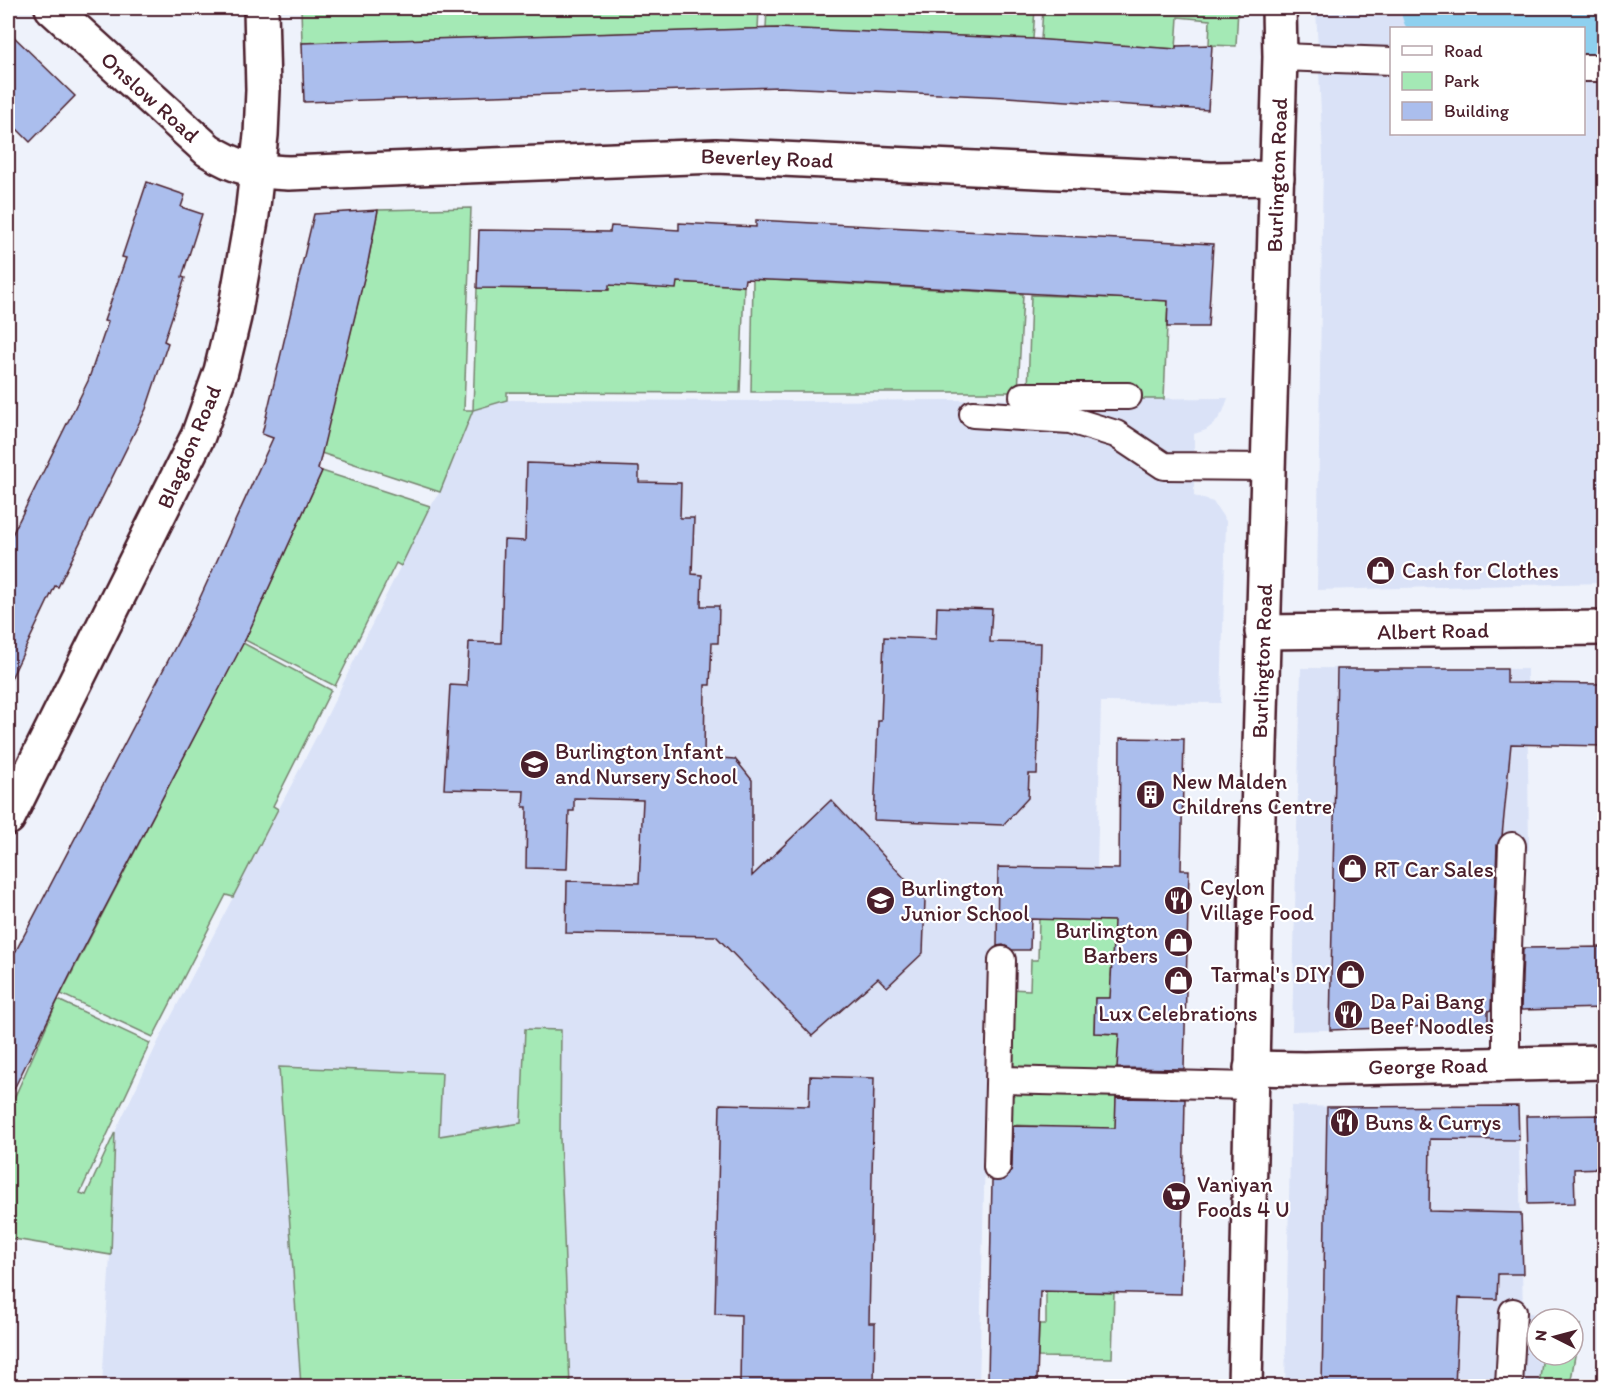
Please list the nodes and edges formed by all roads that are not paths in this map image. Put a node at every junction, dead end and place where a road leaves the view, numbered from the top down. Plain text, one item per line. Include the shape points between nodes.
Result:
1 (52, 8) edge
2 (261, 8) edge
3 (1279, 8) edge
4 (1280, 57) junction
5 (1390, 61) edge
6 (1585, 68) edge
7 (1605, 68) edge
8 (257, 172) junction
9 (1277, 178) junction
10 (1023, 396) dead end
11 (1128, 396) dead end
12 (973, 414) dead end
13 (1267, 467) junction
14 (1605, 628) edge
15 (1262, 632) junction
16 (8, 818) edge
17 (1512, 846) dead end
18 (1002, 960) dead end
19 (1605, 1062) edge
20 (1506, 1065) junction
21 (1251, 1077) junction
22 (1000, 1080) junction
23 (996, 1167) dead end
24 (1513, 1312) dead end
25 (1245, 1386) edge
26 (1509, 1386) edge

1 - 8 street, Onslow Road via 208,150 230,164
2 - 8 street, Blagdon Road via 263,90
3 - 4 street, Burlington Road
4 - 5 lane
4 - 9 street, Burlington Road
6 - 7 lane
8 - 9 street, Beverley Road via 716,156 1211,179
8 - 16 street, Blagdon Road via 234,317 221,371 198,436
9 - 13 street, Burlington Road
10 - 11 lane
12 - 13 lane via 1070,420 1116,434 1164,466
13 - 15 street, Burlington Road
14 - 15 street, Albert Road
15 - 21 street, Burlington Road
17 - 20 lane
18 - 22 lane
19 - 20 street, George Road
20 - 21 street, George Road
21 - 22 lane
21 - 25 street, Burlington Road
22 - 23 lane
24 - 26 lane

